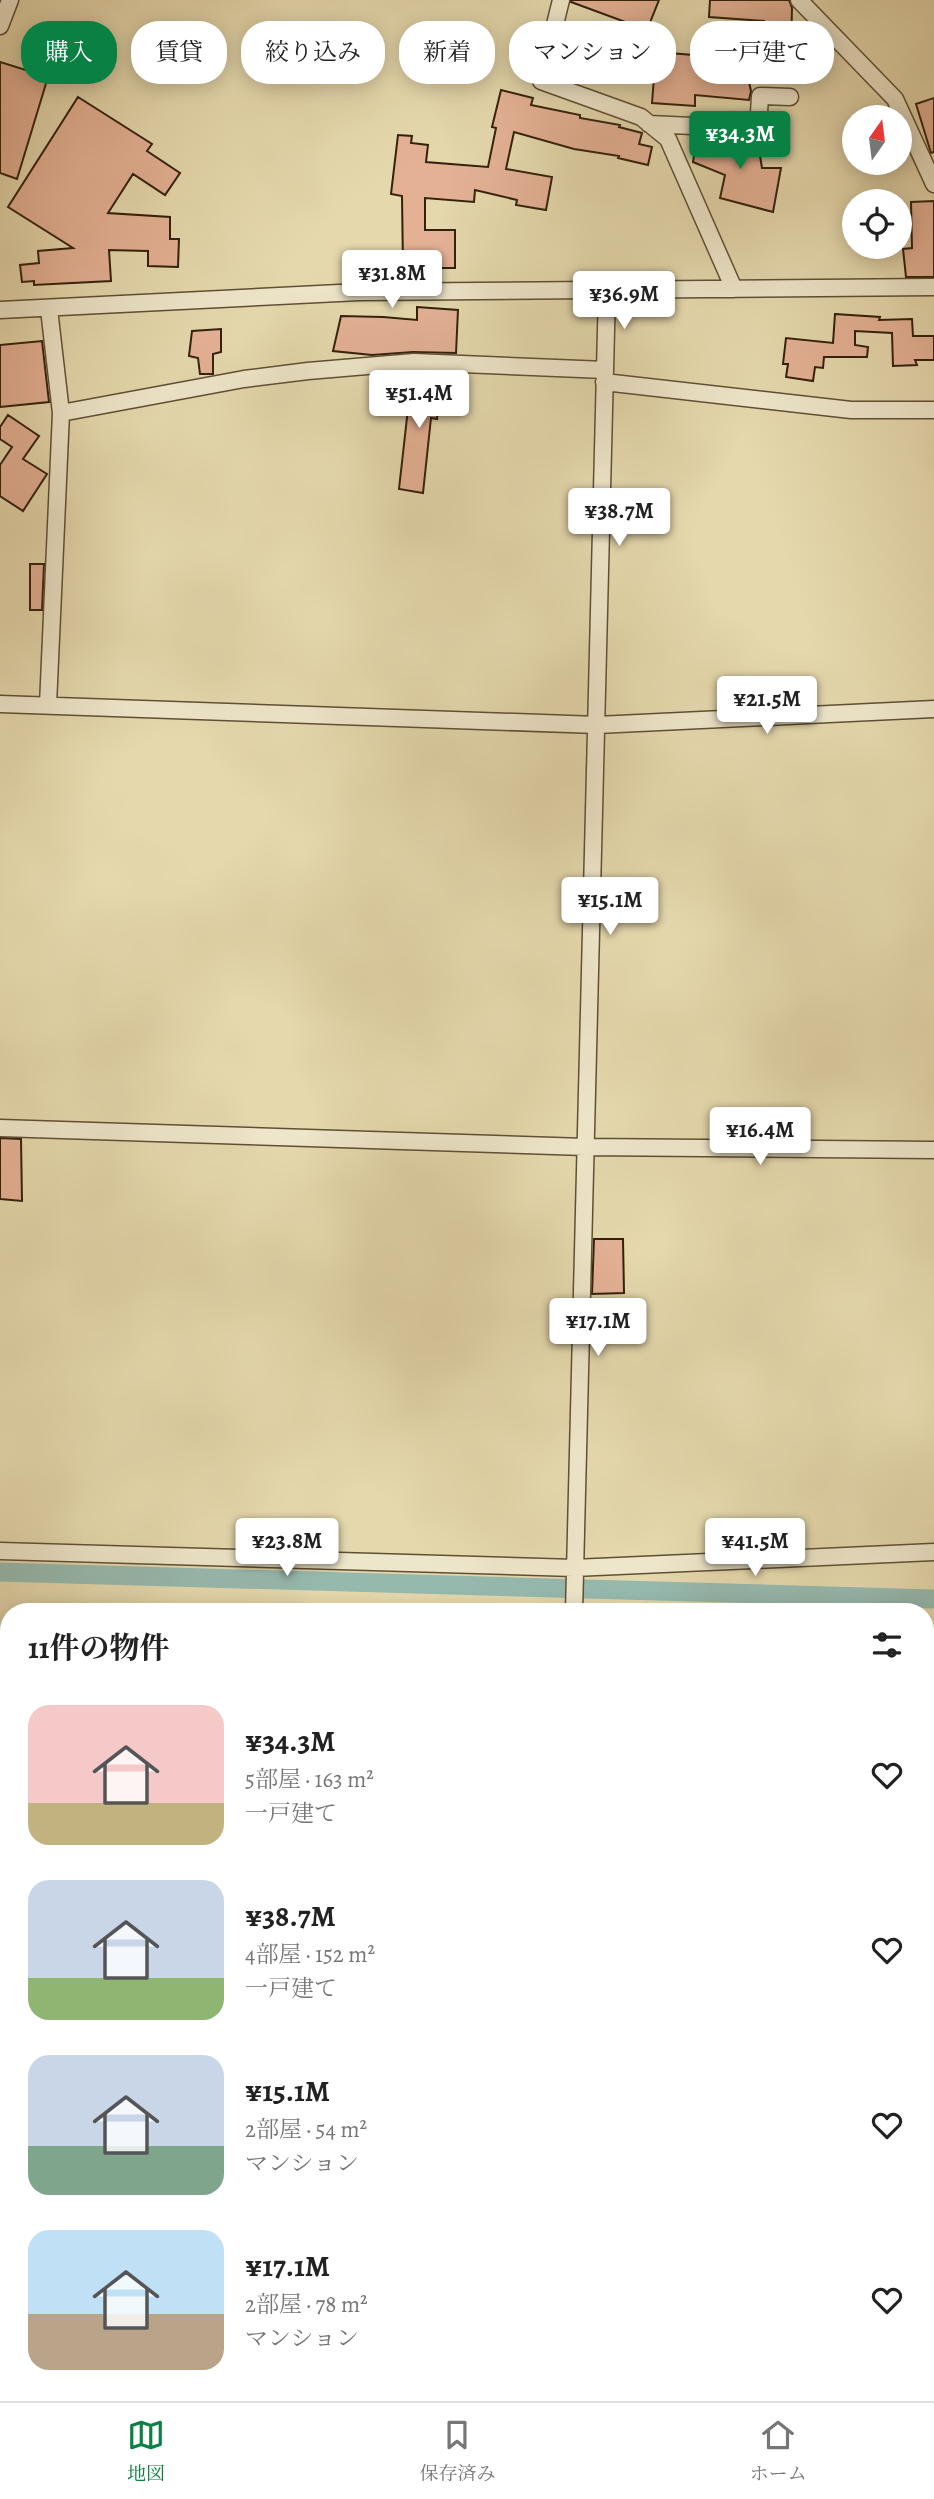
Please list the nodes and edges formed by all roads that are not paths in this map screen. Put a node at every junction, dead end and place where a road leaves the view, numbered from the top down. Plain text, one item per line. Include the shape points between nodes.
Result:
1 (9, 0) edge
2 (561, 0) edge
3 (799, 0) edge
4 (0, 26) edge
5 (790, 97) dead end
6 (649, 124) junction
7 (934, 184) edge
8 (934, 287) edge
9 (734, 289) junction
10 (607, 290) junction
11 (49, 309) junction
12 (0, 310) edge
13 (604, 376) junction
14 (934, 410) edge
15 (61, 413) junction
16 (0, 704) edge
17 (48, 705) junction
18 (934, 709) edge
19 (597, 725) junction
20 (0, 1128) edge
21 (585, 1147) junction
22 (934, 1150) edge
23 (0, 1551) edge
24 (934, 1552) edge
25 (574, 1568) junction
26 (574, 1603) edge

1 - 4 street
2 - 6 street via 541,81 641,117
3 - 7 street via 895,99
5 - 6 street via 760,96 758,129
6 - 9 street via 668,139
8 - 9 street
9 - 10 street
10 - 11 street via 359,292
10 - 13 street
11 - 12 street
11 - 15 street
13 - 14 street via 851,410
13 - 15 street via 414,362 244,379
13 - 19 street
15 - 17 street
16 - 17 street
17 - 19 street
18 - 19 street
19 - 21 street
20 - 21 street
21 - 22 street
21 - 25 street
23 - 25 street
24 - 25 street
25 - 26 street

